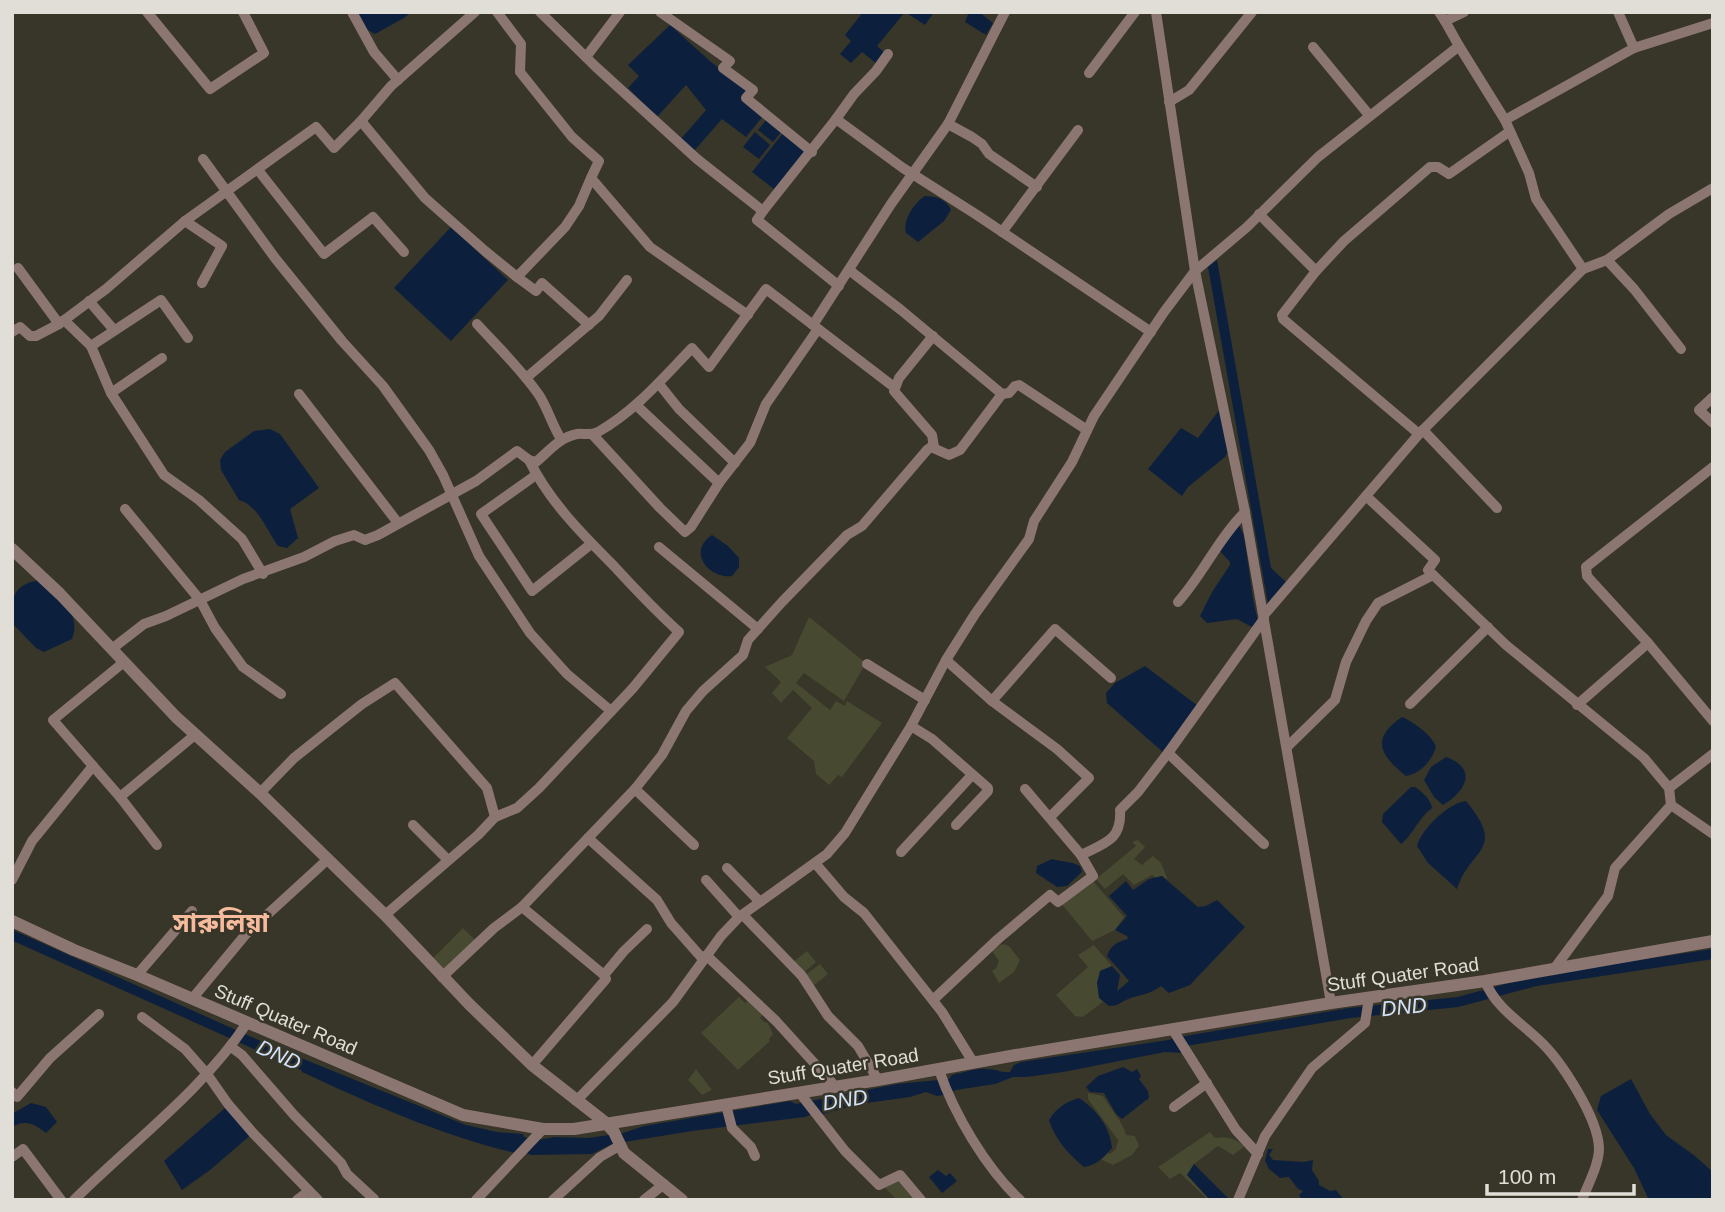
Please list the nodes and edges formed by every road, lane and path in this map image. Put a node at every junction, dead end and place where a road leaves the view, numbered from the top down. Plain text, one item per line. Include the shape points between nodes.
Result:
1 (147, 12) edge
2 (243, 12) edge
3 (352, 12) edge
4 (475, 12) edge
5 (497, 12) edge
6 (540, 12) edge
7 (621, 12) edge
8 (660, 12) edge
9 (1005, 12) edge
10 (1135, 12) edge
11 (1156, 12) edge
12 (1252, 12) edge
13 (1464, 12) edge
14 (1618, 12) edge
15 (1442, 17) edge
16 (1713, 23) edge
17 (1459, 46) junction
18 (1313, 47) dead end
19 (1634, 48) junction
20 (888, 54) dead end
21 (586, 57) junction
22 (1089, 73) dead end
23 (398, 80) junction
24 (1169, 102) junction
25 (1369, 116) junction
26 (836, 120) junction
27 (1505, 120) junction
28 (361, 121) junction
29 (948, 124) junction
30 (1079, 130) dead end
31 (1509, 132) junction
32 (812, 152) junction
33 (203, 159) dead end
34 (258, 170) junction
35 (913, 173) junction
36 (591, 178) junction
37 (1037, 187) junction
38 (1713, 188) edge
39 (226, 190) junction
40 (763, 211) junction
41 (1259, 214) junction
42 (185, 221) junction
43 (1002, 232) junction
44 (404, 253) dead end
45 (1607, 260) junction
46 (18, 268) dead end
47 (1583, 269) junction
48 (849, 270) junction
49 (1195, 271) junction
50 (1316, 271) junction
51 (517, 277) junction
52 (627, 280) dead end
53 (202, 284) dead end
54 (839, 286) junction
55 (89, 301) junction
56 (748, 315) junction
57 (61, 322) junction
58 (477, 324) dead end
59 (589, 325) junction
60 (815, 327) junction
61 (114, 330) junction
62 (12, 332) edge
63 (1151, 332) junction
64 (933, 336) junction
65 (188, 338) dead end
66 (91, 346) junction
67 (1681, 349) dead end
68 (162, 358) dead end
69 (526, 378) junction
70 (659, 384) junction
71 (894, 387) junction
72 (111, 393) junction
73 (299, 394) dead end
74 (1002, 394) junction
75 (1713, 397) edge
76 (636, 405) junction
77 (1713, 422) edge
78 (1087, 430) junction
79 (1421, 432) junction
80 (593, 435) junction
81 (562, 439) junction
82 (934, 447) junction
83 (530, 460) junction
84 (735, 463) junction
85 (1713, 467) edge
86 (536, 475) junction
87 (719, 483) junction
88 (452, 495) junction
89 (1366, 496) junction
90 (1497, 508) dead end
91 (125, 509) dead end
92 (1245, 512) junction
93 (481, 514) junction
94 (397, 523) junction
95 (465, 526) junction
96 (591, 544) junction
97 (659, 547) dead end
98 (12, 549) edge
99 (263, 574) junction
100 (1433, 575) junction
101 (200, 600) junction
102 (1178, 603) dead end
103 (1264, 617) junction
104 (1488, 627) junction
105 (758, 629) junction
106 (1648, 643) junction
107 (113, 648) junction
108 (946, 660) junction
109 (124, 662) junction
110 (867, 664) dead end
111 (1111, 678) dead end
112 (281, 694) dead end
113 (925, 700) junction
114 (992, 701) junction
115 (1410, 704) dead end
116 (1577, 705) junction
117 (611, 711) junction
118 (1713, 721) edge
119 (911, 726) junction
120 (195, 734) junction
121 (1287, 747) junction
122 (1168, 753) junction
123 (1713, 754) edge
124 (93, 765) junction
125 (972, 775) junction
126 (635, 789) junction
127 (1025, 789) dead end
128 (1669, 789) junction
129 (260, 793) junction
130 (120, 797) junction
131 (1671, 805) junction
132 (495, 817) junction
133 (1050, 817) junction
134 (413, 825) dead end
135 (956, 825) dead end
136 (1713, 834) edge
137 (588, 838) junction
138 (1264, 844) dead end
139 (157, 845) dead end
140 (694, 845) dead end
141 (901, 852) dead end
142 (1081, 855) junction
143 (327, 860) junction
144 (448, 860) junction
145 (815, 863) junction
146 (727, 867) dead end
147 (12, 880) edge
148 (706, 880) dead end
149 (760, 902) junction
150 (522, 907) junction
151 (192, 911) dead end
152 (384, 915) junction
153 (741, 916) junction
154 (12, 921) edge
155 (648, 929) dead end
156 (1713, 941) edge
157 (707, 956) junction
158 (1554, 969) junction
159 (137, 975) junction
160 (604, 975) junction
161 (442, 977) junction
162 (1490, 990) junction
163 (192, 999) junction
164 (933, 1000) junction
165 (1369, 1002) junction
166 (1331, 1003) junction
167 (99, 1014) dead end
168 (142, 1017) dead end
169 (247, 1023) junction
170 (1175, 1034) junction
171 (231, 1047) junction
172 (974, 1062) junction
173 (532, 1065) junction
174 (207, 1074) junction
175 (941, 1074) junction
176 (878, 1080) junction
177 (1207, 1083) junction
178 (835, 1086) junction
179 (12, 1092) edge
180 (802, 1097) junction
181 (576, 1101) junction
182 (1174, 1107) dead end
183 (726, 1108) junction
184 (610, 1127) junction
185 (540, 1133) junction
186 (623, 1149) junction
187 (1258, 1154) junction
188 (755, 1156) dead end
189 (12, 1157) edge
190 (664, 1184) junction
191 (309, 1191) junction
192 (374, 1199) edge
193 (61, 1200) edge
194 (74, 1200) edge
195 (297, 1200) edge
196 (318, 1200) edge
197 (476, 1200) edge
198 (553, 1200) edge
199 (644, 1200) edge
200 (682, 1200) edge
201 (921, 1200) edge
202 (1020, 1200) edge
203 (1238, 1200) edge
204 (1582, 1200) edge

1 - 2 street via 210,89 264,53
3 - 23 street via 374,52
4 - 23 street
5 - 36 street via 521,44 520,72 572,138 599,161
6 - 21 street
7 - 21 street
8 - 32 street via 730,61 723,68 753,90 746,98
9 - 29 street
10 - 22 street
11 - 24 street
12 - 24 street via 1189,90
13 - 15 street
14 - 19 street
15 - 17 street
16 - 19 street
17 - 25 street
17 - 27 street
18 - 25 street
19 - 27 street
20 - 26 street
21 - 40 street via 697,159
23 - 28 street
24 - 49 street
25 - 41 street
26 - 32 street
26 - 35 street
27 - 31 street
28 - 34 street via 334,148 316,127
28 - 51 street via 425,198
29 - 35 street
29 - 37 street
30 - 37 street
31 - 47 street via 1536,200
31 - 50 street via 1449,174 1430,167
32 - 40 street
33 - 39 street
34 - 39 street
34 - 44 street via 324,254 373,217
35 - 43 street
35 - 48 street
36 - 51 street via 565,227
36 - 56 street via 650,247
37 - 43 street
38 - 45 street
39 - 42 street
39 - 88 street via 275,258 383,386 429,450
40 - 54 street via 757,220
41 - 49 street
41 - 50 street
42 - 53 street via 222,246
42 - 55 street
43 - 63 street
45 - 47 street
45 - 67 street
46 - 57 street
47 - 79 street
48 - 54 street
48 - 64 street
49 - 63 street
49 - 92 street
50 - 79 street via 1283,319
51 - 59 street via 536,291 542,284
52 - 59 street
54 - 60 street
55 - 57 street
55 - 61 street
56 - 60 street via 766,289
56 - 70 street via 709,367 692,348
57 - 62 street via 36,336 20,327
57 - 66 street
58 - 69 street
59 - 69 street
60 - 71 street
60 - 84 street
61 - 65 street via 161,300
61 - 66 street
63 - 78 street
64 - 71 street
64 - 74 street
66 - 72 street
68 - 72 street
69 - 81 street
70 - 76 street
70 - 84 street
71 - 82 street via 932,435
72 - 99 street via 164,475 242,539
73 - 94 street
74 - 78 street via 1019,385
74 - 82 street via 960,450 949,455
75 - 77 street via 1699,410
76 - 80 street
76 - 87 street
78 - 108 street via 1034,522 1030,539
79 - 89 street
79 - 90 street
80 - 81 street via 578,433
80 - 87 street via 685,532
81 - 83 street via 536,462
82 - 105 street
83 - 86 street
83 - 88 street via 517,451
84 - 87 street
85 - 106 street via 1586,567 1587,576
86 - 93 street
86 - 96 street
88 - 94 street
88 - 95 street
89 - 100 street via 1435,560 1428,570
89 - 103 street
91 - 101 street
92 - 102 street
92 - 103 street
93 - 95 street
93 - 96 street via 532,592
94 - 99 street via 370,539 354,535 335,541
95 - 117 street via 479,556 530,633 567,674
96 - 117 street via 679,632
97 - 105 street
98 - 107 street
99 - 101 street
100 - 104 street
100 - 121 street via 1378,603 1346,662 1335,700
101 - 107 street via 144,624
101 - 112 street via 243,667
103 - 121 street
103 - 122 street
104 - 115 street
104 - 116 street
105 - 126 street via 743,655 686,711 662,755
106 - 116 street
106 - 118 street
107 - 109 street
108 - 113 street
108 - 114 street
109 - 120 street
109 - 124 street via 53,720
110 - 113 street
111 - 114 street via 1055,629
113 - 119 street
114 - 133 street via 1089,778
116 - 128 street via 1644,758
117 - 132 street via 517,808
119 - 125 street
119 - 145 street via 847,830
120 - 129 street
120 - 130 street
121 - 166 street
122 - 138 street
122 - 142 street via 1120,810 1118,831
123 - 128 street
124 - 130 street
124 - 147 street via 32,841
125 - 135 street via 988,791
125 - 141 street
126 - 137 street
126 - 140 street
127 - 133 street
128 - 131 street
129 - 132 street via 294,758 395,683 488,788
129 - 143 street
130 - 139 street
131 - 136 street
131 - 158 street via 1615,868 1608,896
132 - 144 street
133 - 142 street
134 - 144 street
137 - 150 street
137 - 157 street via 657,900 701,957
142 - 164 street via 1093,876 1058,902 1050,895
143 - 152 street
143 - 163 street via 246,934
144 - 152 street
145 - 149 street
145 - 164 street via 864,913
146 - 149 street
148 - 153 street
149 - 153 street
150 - 160 street
150 - 161 street
151 - 159 street
152 - 161 street
153 - 157 street
153 - 176 street via 802,976 828,1016 858,1046
154 - 159 street, Stuff Quater Road
155 - 160 street
156 - 158 street, Stuff Quater Road
157 - 178 street via 776,1021
157 - 181 street via 673,1002
158 - 162 street, Stuff Quater Road
159 - 163 street, Stuff Quater Road
160 - 173 street via 606,979
161 - 173 street
162 - 165 street, Stuff Quater Road
162 - 204 street via 1502,1008 1553,1054 1592,1123 1598,1157
163 - 169 street, Stuff Quater Road
164 - 172 street
165 - 166 street, Stuff Quater Road
165 - 187 street via 1365,1023 1312,1068 1265,1136
166 - 170 street, Stuff Quater Road
167 - 179 street via 50,1058 17,1097
168 - 174 street via 185,1049
169 - 171 street
169 - 185 street, Stuff Quater Road via 463,1115
170 - 172 street, Stuff Quater Road
170 - 177 street
171 - 174 street
171 - 192 street
172 - 175 street, Stuff Quater Road
173 - 181 street
174 - 191 street via 253,1133
174 - 194 street
175 - 176 street, Stuff Quater Road
175 - 202 street via 971,1136 1004,1185
176 - 178 street, Stuff Quater Road
177 - 182 street
177 - 187 street via 1236,1130
178 - 180 street, Stuff Quater Road
180 - 183 street, Stuff Quater Road
180 - 201 street via 879,1185 900,1175
181 - 184 street
183 - 184 street, Stuff Quater Road
183 - 188 street via 732,1126
184 - 185 street, Stuff Quater Road
184 - 186 street
185 - 197 street
186 - 190 street
186 - 198 street via 600,1157
187 - 203 street
189 - 193 street via 23,1149
190 - 199 street
190 - 200 street
191 - 195 street
191 - 196 street

